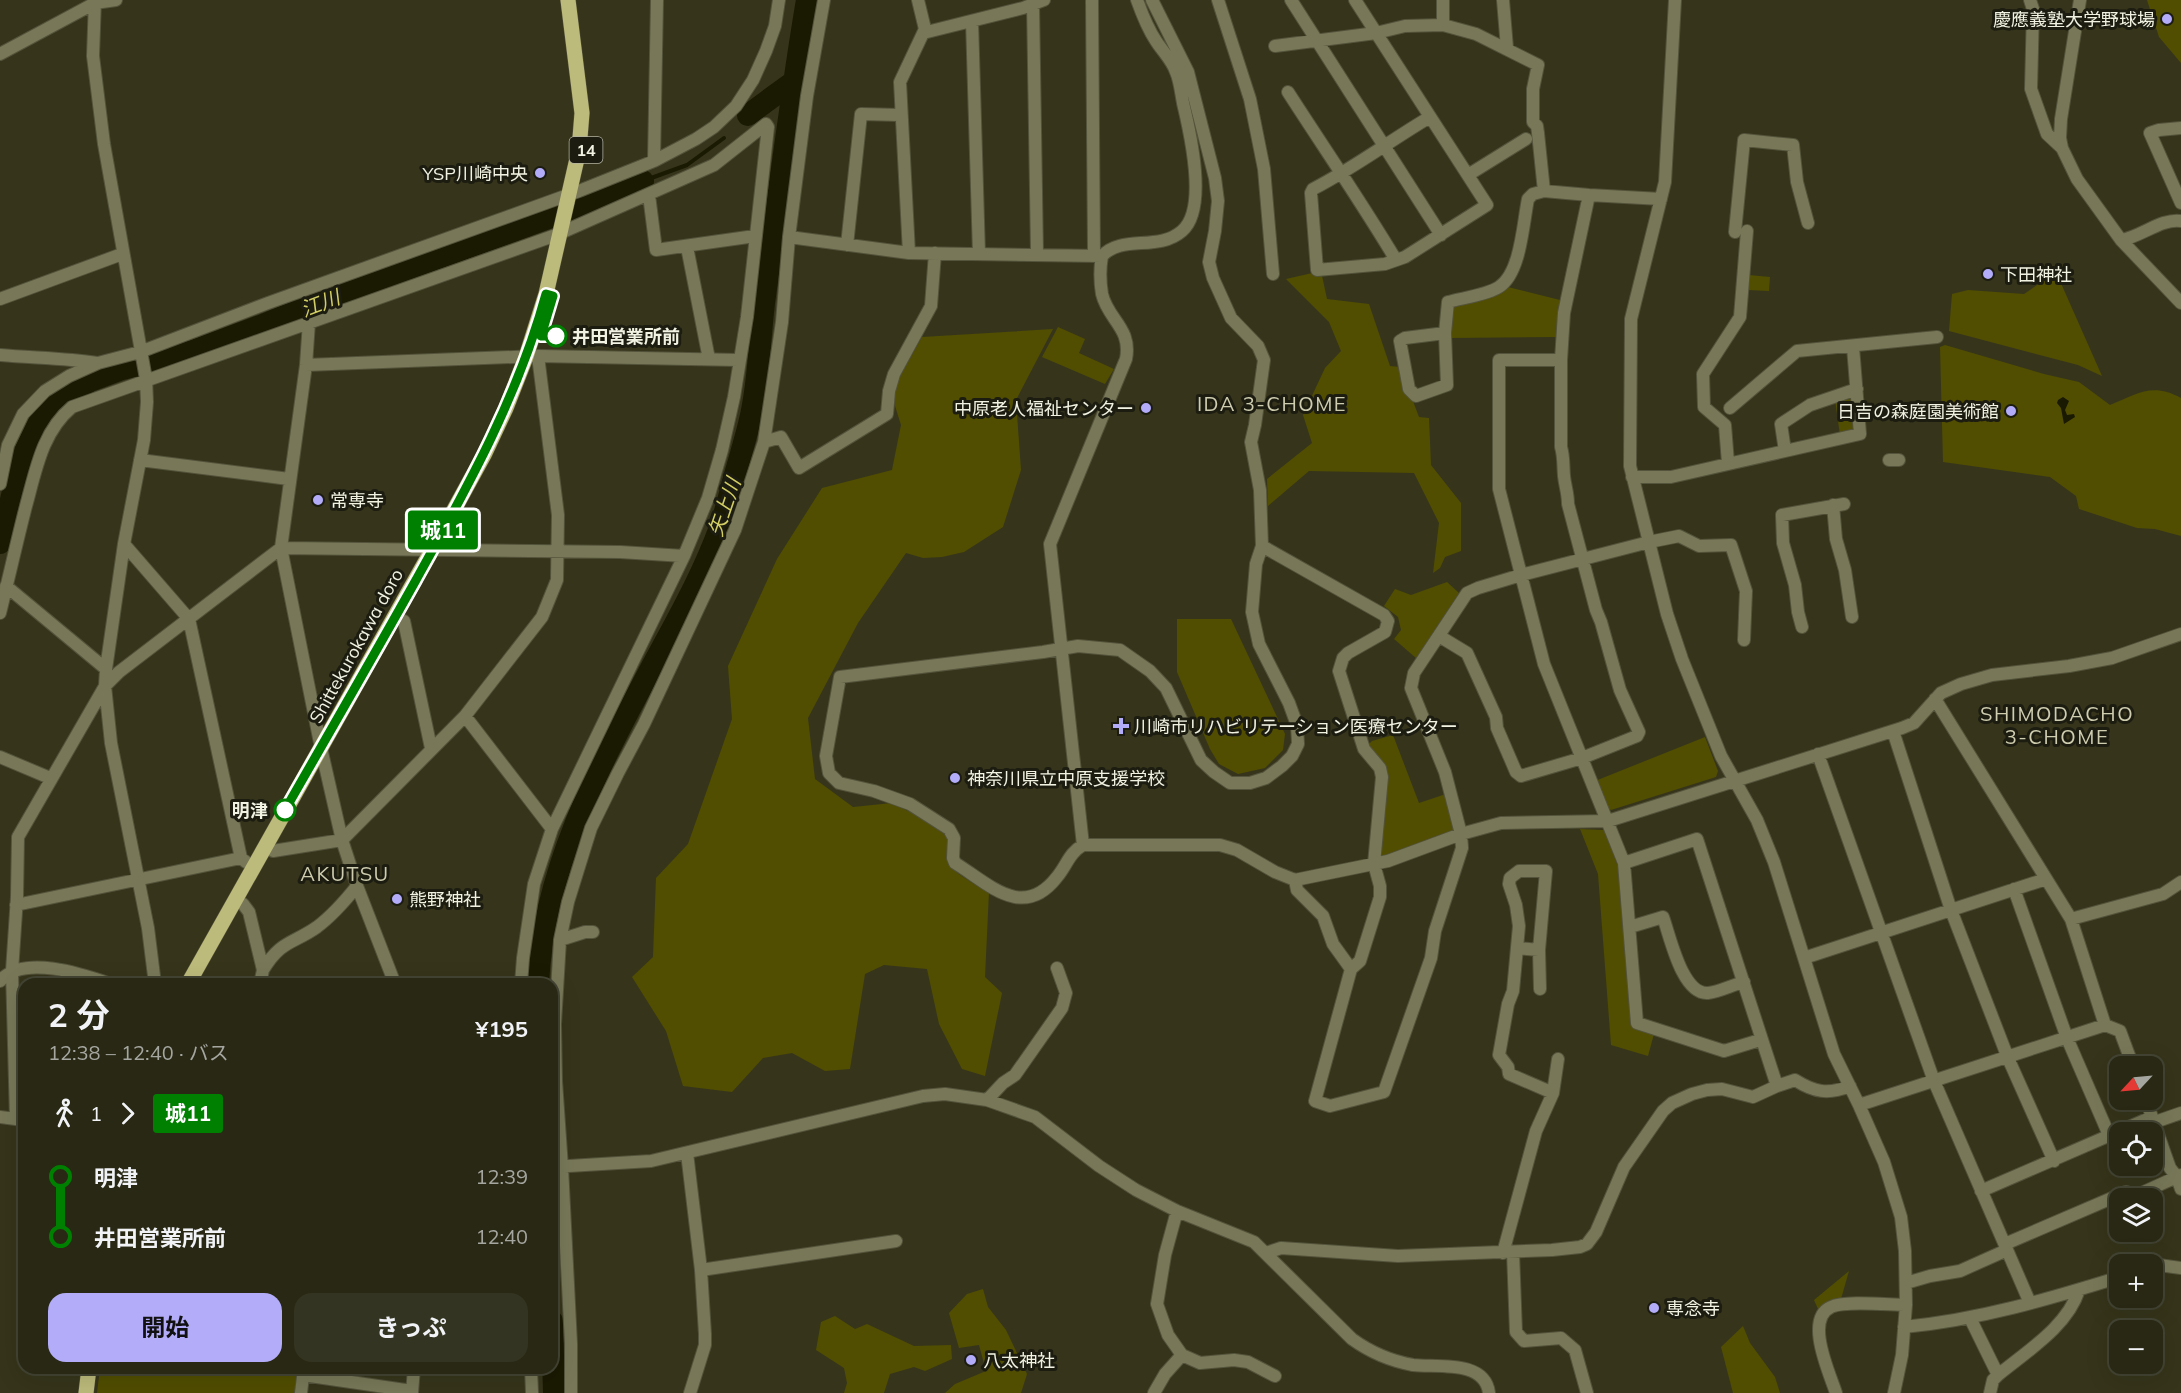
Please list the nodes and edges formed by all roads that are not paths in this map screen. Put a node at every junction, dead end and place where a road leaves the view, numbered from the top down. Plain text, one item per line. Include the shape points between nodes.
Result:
1 (117, 0) edge
2 (568, 0) edge
3 (575, 0) edge
4 (657, 0) edge
5 (779, 0) edge
6 (824, 0) edge
7 (918, 0) edge
8 (1092, 0) edge
9 (1137, 0) edge
10 (1152, 0) edge
11 (1218, 0) edge
12 (1291, 0) edge
13 (1355, 0) edge
14 (1443, 0) edge
15 (1503, 0) edge
16 (1675, 0) edge
17 (2030, 0) edge
18 (2080, 0) edge
19 (95, 2) edge
20 (1038, 2) edge
21 (972, 21) junction
22 (1443, 25) junction
23 (923, 33) junction
24 (1376, 33) junction
25 (1317, 41) junction
26 (1275, 46) dead end
27 (1507, 48) junction
28 (0, 54) edge
29 (1288, 92) dead end
30 (900, 115) junction
31 (1430, 117) junction
32 (2181, 128) edge
33 (1526, 139) dead end
34 (1384, 144) junction
35 (2062, 148) junction
36 (654, 161) junction
37 (1341, 174) junction
38 (1468, 175) junction
39 (1544, 191) junction
40 (574, 193) junction
41 (649, 195) junction
42 (1589, 195) junction
43 (1661, 199) junction
44 (2181, 203) edge
45 (2181, 221) edge
46 (1808, 223) dead end
47 (565, 231) junction
48 (1441, 235) junction
49 (755, 237) junction
50 (789, 237) junction
51 (2121, 240) junction
52 (847, 245) junction
53 (687, 247) junction
54 (909, 253) junction
55 (935, 253) junction
56 (122, 254) junction
57 (980, 254) junction
58 (1036, 254) junction
59 (1098, 255) junction
60 (1396, 260) junction
61 (1273, 274) dead end
62 (0, 299) edge
63 (2181, 303) edge
64 (309, 322) junction
65 (1445, 333) junction
66 (1937, 337) dead end
67 (1853, 347) junction
68 (140, 352) junction
69 (0, 355) edge
70 (533, 357) junction
71 (709, 358) junction
72 (739, 360) junction
73 (1561, 360) junction
74 (98, 363) junction
75 (306, 365) junction
76 (146, 379) junction
77 (1857, 389) junction
78 (1730, 408) dead end
79 (764, 442) junction
80 (1785, 451) junction
81 (140, 460) junction
82 (1728, 463) junction
83 (1632, 477) junction
84 (290, 479) junction
85 (0, 484) edge
86 (1649, 542) junction
87 (124, 544) junction
88 (1262, 546) junction
89 (281, 548) junction
90 (437, 550) junction
91 (558, 552) junction
92 (684, 556) junction
93 (1584, 560) junction
94 (1521, 575) junction
95 (6, 586) junction
96 (0, 613) edge
97 (1852, 617) dead end
98 (189, 619) junction
99 (404, 621) junction
100 (1802, 627) dead end
101 (2181, 634) edge
102 (1438, 636) junction
103 (1743, 640) dead end
104 (1060, 649) junction
105 (106, 669) junction
106 (105, 686) junction
107 (1935, 699) junction
108 (465, 716) junction
109 (1893, 731) junction
110 (431, 748) junction
111 (1818, 754) junction
112 (322, 755) junction
113 (0, 757) edge
114 (1582, 758) junction
115 (51, 778) junction
116 (1734, 781) junction
117 (1608, 821) junction
118 (552, 829) junction
119 (1461, 834) junction
120 (342, 840) junction
121 (1083, 845) junction
122 (273, 851) junction
123 (247, 862) junction
124 (1624, 863) junction
125 (1374, 864) junction
126 (138, 879) junction
127 (2046, 879) junction
128 (1295, 880) junction
129 (357, 886) junction
130 (2180, 888) edge
131 (2014, 889) junction
132 (243, 904) junction
133 (16, 905) junction
134 (1952, 910) junction
135 (2071, 919) junction
136 (1630, 927) junction
137 (593, 932) dead end
138 (1880, 933) junction
139 (560, 940) junction
140 (1516, 948) junction
141 (1539, 951) junction
142 (1804, 958) junction
143 (1057, 968) dead end
144 (1351, 969) junction
145 (263, 970) junction
146 (4, 973) edge
147 (93, 978) edge
148 (154, 978) edge
149 (191, 978) edge
150 (202, 978) edge
151 (261, 978) edge
152 (393, 978) edge
153 (521, 978) edge
154 (558, 978) edge
155 (1744, 982) junction
156 (1540, 989) dead end
157 (2105, 1025) junction
158 (2067, 1038) junction
159 (1760, 1040) junction
160 (2129, 1056) edge
161 (2008, 1058) junction
162 (1558, 1059) dead end
163 (1934, 1081) junction
164 (1777, 1086) junction
165 (1850, 1086) junction
166 (1553, 1093) junction
167 (987, 1100) junction
168 (18, 1102) edge
169 (1859, 1105) junction
170 (2150, 1110) edge
171 (2181, 1113) edge
172 (0, 1117) edge
173 (2154, 1119) junction
174 (18, 1120) edge
175 (2146, 1122) edge
176 (2109, 1135) joint
177 (687, 1153) junction
178 (2054, 1161) junction
179 (558, 1167) edge
180 (2179, 1176) edge
181 (558, 1180) edge
182 (2181, 1189) edge
183 (1982, 1191) junction
184 (1178, 1211) junction
185 (896, 1241) dead end
186 (2006, 1247) junction
187 (1508, 1252) junction
188 (1266, 1253) junction
189 (2163, 1266) edge
190 (2181, 1268) edge
191 (701, 1270) junction
192 (2109, 1280) edge
193 (1906, 1283) junction
194 (2079, 1290) junction
195 (2030, 1303) junction
196 (1906, 1305) junction
197 (1970, 1318) junction
198 (1905, 1327) junction
199 (1182, 1355) junction
200 (78, 1374) edge
201 (88, 1374) edge
202 (304, 1374) edge
203 (315, 1374) edge
204 (414, 1374) edge
205 (531, 1374) edge
206 (1998, 1375) junction
207 (1275, 1376) dead end
208 (412, 1392) edge
209 (76, 1393) edge
210 (86, 1393) edge
211 (301, 1393) edge
212 (532, 1393) edge
213 (571, 1393) edge
214 (690, 1393) edge
215 (1154, 1393) edge
216 (1489, 1393) edge
217 (1587, 1393) edge
218 (1836, 1393) edge
219 (1894, 1393) edge
220 (1990, 1393) edge

1 - 19 street
2 - 40 main road, Shittekurokawa doro / 14 via 582,113
3 - 40 main road, Shittekurokawa doro / 14 via 588,111 585,154
4 - 36 street
5 - 36 street via 766,51 736,106 714,127
6 - 50 street
7 - 23 street
8 - 59 street
9 - 59 street via 1155,40 1177,72 1193,146 1196,181 1191,218 1173,238 1117,246
10 - 88 street via 1188,72 1215,178 1218,201 1209,262 1213,278 1231,318 1258,346 1264,360 1251,442 1260,490
11 - 61 street via 1250,99 1264,169
12 - 25 street
13 - 24 street
14 - 22 street
15 - 27 street
16 - 43 street via 1667,159
17 - 35 street via 2031,89 2047,134
18 - 35 street via 2061,119
19 - 28 street
19 - 56 street via 93,56
20 - 21 street
20 - 58 street
21 - 23 street
21 - 57 street
22 - 24 street via 1405,26
22 - 27 street
23 - 30 street via 900,82
24 - 25 street
24 - 31 street
25 - 26 street
25 - 34 street
27 - 39 street via 1538,65 1533,122 1537,126
29 - 37 street
30 - 52 street via 861,114
30 - 54 street
31 - 34 street
31 - 38 street
32 - 44 street via 2150,133
33 - 38 street
34 - 37 street
34 - 48 street
35 - 51 street via 2077,179
36 - 40 street
37 - 60 street
37 - 60 street via 1311,193 1317,270
38 - 48 street via 1487,205
39 - 42 street
39 - 65 street via 1528,199 1515,266 1508,278 1498,288 1448,302
40 - 47 main road, Shittekurokawa doro / 14
40 - 68 street
41 - 47 street
41 - 49 street via 714,165 766,123
41 - 53 street via 656,250
42 - 43 street
42 - 73 street via 1564,313
43 - 83 street via 1631,319
45 - 51 street
46 - 82 street via 1797,182 1793,145 1744,140 1740,317 1703,374 1704,407 1725,426
47 - 64 street
47 - 70 main road, Shittekurokawa doro / 14 via 555,290
48 - 60 street
49 - 53 street
49 - 72 street
50 - 52 street
50 - 79 street via 782,322
51 - 63 street
52 - 54 street
53 - 71 street
54 - 55 street
55 - 57 street
55 - 79 street via 931,306 894,374 886,414 799,468 781,437
56 - 62 street
56 - 68 street
57 - 58 street
58 - 59 street
59 - 104 street via 1102,293 1128,346 1050,544
64 - 75 street
64 - 76 street
65 - 65 street via 1400,341 1409,389 1416,396 1447,385
66 - 67 street
67 - 77 street
67 - 78 street via 1797,351
68 - 74 street
68 - 76 street
69 - 74 street
70 - 71 street
70 - 75 street
70 - 90 main road, Shittekurokawa doro / 14 via 490,460
70 - 91 street via 558,504
71 - 72 street
72 - 92 street via 722,450 708,498
73 - 93 street via 1564,477
73 - 94 street via 1499,360 1499,489
74 - 85 street via 45,391 22,414 8,445
75 - 84 street
76 - 81 street
76 - 95 street via 61,416 40,454
77 - 80 street via 1810,405 1781,424
77 - 80 street via 1860,434
79 - 139 street via 735,530 591,828
80 - 82 street
81 - 84 street
81 - 87 street
82 - 83 street via 1671,477
83 - 86 street
84 - 89 street
86 - 93 street
86 - 103 street via 1679,536 1699,546 1731,545 1746,591
86 - 116 street via 1682,659
87 - 98 street
87 - 105 street
88 - 104 street via 1256,564 1252,612 1259,644 1297,725 1298,744 1292,756 1266,778 1230,783 1214,772 1201,760 1166,688 1135,658 1120,650 1078,646
88 - 125 street via 1384,615 1388,621 1386,632 1348,653 1339,671 1364,749 1380,768 1382,777
89 - 90 street
89 - 98 street
89 - 112 street
90 - 91 street
90 - 99 main road, Shittekurokawa doro / 14
90 - 112 main road, Shittekurokawa doro / 14
91 - 92 street
91 - 108 street via 557,580 542,617
92 - 118 street
93 - 94 street
93 - 114 street via 1620,690 1639,732
94 - 102 street via 1467,593
94 - 114 street via 1544,664
95 - 96 street
95 - 105 street
97 - 100 street via 1836,539 1838,504 1782,515 1783,543
98 - 106 street
98 - 123 street
99 - 110 street
99 - 112 main road, Shittekurokawa doro / 14
101 - 107 street via 2112,658 1992,675 1961,684
102 - 114 street via 1467,653 1516,772 1521,776
102 - 119 street via 1414,673 1411,688 1445,772
104 - 121 street
104 - 121 street via 840,677 826,760 839,783 896,798 949,829 954,838 955,863 1010,897 1029,897 1041,891 1052,883 1073,851
105 - 106 street
106 - 115 street
106 - 126 street via 111,743
107 - 109 street via 1914,723
107 - 127 street
108 - 110 street
108 - 118 street
109 - 111 street
109 - 134 street
110 - 120 street
111 - 116 street
111 - 138 street
112 - 120 street
112 - 122 main road, Shittekurokawa doro / 14
112 - 123 main road, Shittekurokawa doro / 14
113 - 115 street
114 - 117 street
115 - 133 street via 18,837
116 - 117 street
116 - 142 street via 1757,820 1774,862
117 - 119 street via 1502,823
117 - 124 street
118 - 153 street via 534,884
119 - 125 street
119 - 144 street via 1462,848 1435,931 1431,958 1384,1092 1329,1106 1315,1101
120 - 122 street
120 - 129 street
121 - 128 street via 1220,845
122 - 132 main road, Shittekurokawa doro / 14
123 - 126 street
123 - 149 main road, Shittekurokawa doro / 14
124 - 136 street
124 - 155 street via 1697,839
125 - 128 street
125 - 144 street via 1380,897 1360,961
126 - 133 street
126 - 148 street
127 - 131 street
127 - 135 street
128 - 144 street via 1297,890 1323,916 1333,944
129 - 145 street via 315,928 272,955
129 - 152 street
130 - 135 street
131 - 134 street
131 - 158 street
132 - 145 street via 249,912
132 - 150 main road, Shittekurokawa doro / 14
133 - 146 street
134 - 138 street
134 - 161 street
135 - 157 street
136 - 155 street via 1663,917 1684,979 1695,989 1706,993
136 - 159 street via 1637,1023 1724,1051
137 - 139 street
138 - 142 street
138 - 163 street
139 - 154 street
140 - 141 street
140 - 141 street via 1519,926 1510,878 1520,871 1546,871
140 - 166 street via 1513,990 1499,1055 1509,1067 1509,1074
141 - 156 street
142 - 165 street via 1834,1054
143 - 167 street via 1066,993 1062,1008 1015,1075
145 - 151 street
146 - 147 street via 38,967
146 - 168 street
155 - 159 street
157 - 158 street
157 - 160 street via 2120,1031
158 - 161 street
158 - 176 street
159 - 164 street
161 - 163 street
161 - 178 street
162 - 166 street
163 - 169 street
163 - 183 street
164 - 165 street via 1794,1080 1810,1089 1836,1092
164 - 187 street via 1753,1097 1722,1089 1692,1094 1672,1103 1624,1167 1587,1244 1552,1251
165 - 169 street
166 - 187 street via 1536,1131
167 - 177 street via 945,1094 923,1096
167 - 184 street via 1035,1116 1099,1166
169 - 193 street via 1884,1162 1901,1217
170 - 173 street
171 - 173 street
172 - 174 street
173 - 175 street
173 - 180 street via 2170,1168
176 - 178 street
177 - 179 street via 651,1161
177 - 191 street
178 - 183 street
180 - 182 street
180 - 186 street via 2137,1195 2126,1192
181 - 213 street
183 - 186 street
184 - 188 street via 1254,1242
184 - 199 street via 1157,1304 1168,1335
185 - 191 street
186 - 193 street via 1960,1271
186 - 195 street
187 - 188 street via 1398,1256 1281,1248
187 - 217 street via 1516,1332 1524,1341 1561,1338 1575,1350
188 - 216 street via 1363,1347 1415,1365 1446,1365 1472,1371 1482,1378
189 - 190 street
191 - 214 street via 705,1345
192 - 194 street
193 - 196 street
194 - 195 street
194 - 206 street via 2066,1316
195 - 197 street
196 - 198 street
196 - 218 street via 1849,1304 1832,1306 1823,1313 1820,1336
197 - 198 street
197 - 206 street
198 - 219 street
199 - 207 street via 1200,1363 1248,1362
199 - 215 street
200 - 209 main road
201 - 210 main road
202 - 211 street
203 - 208 street
204 - 208 street
205 - 212 street
206 - 220 street

